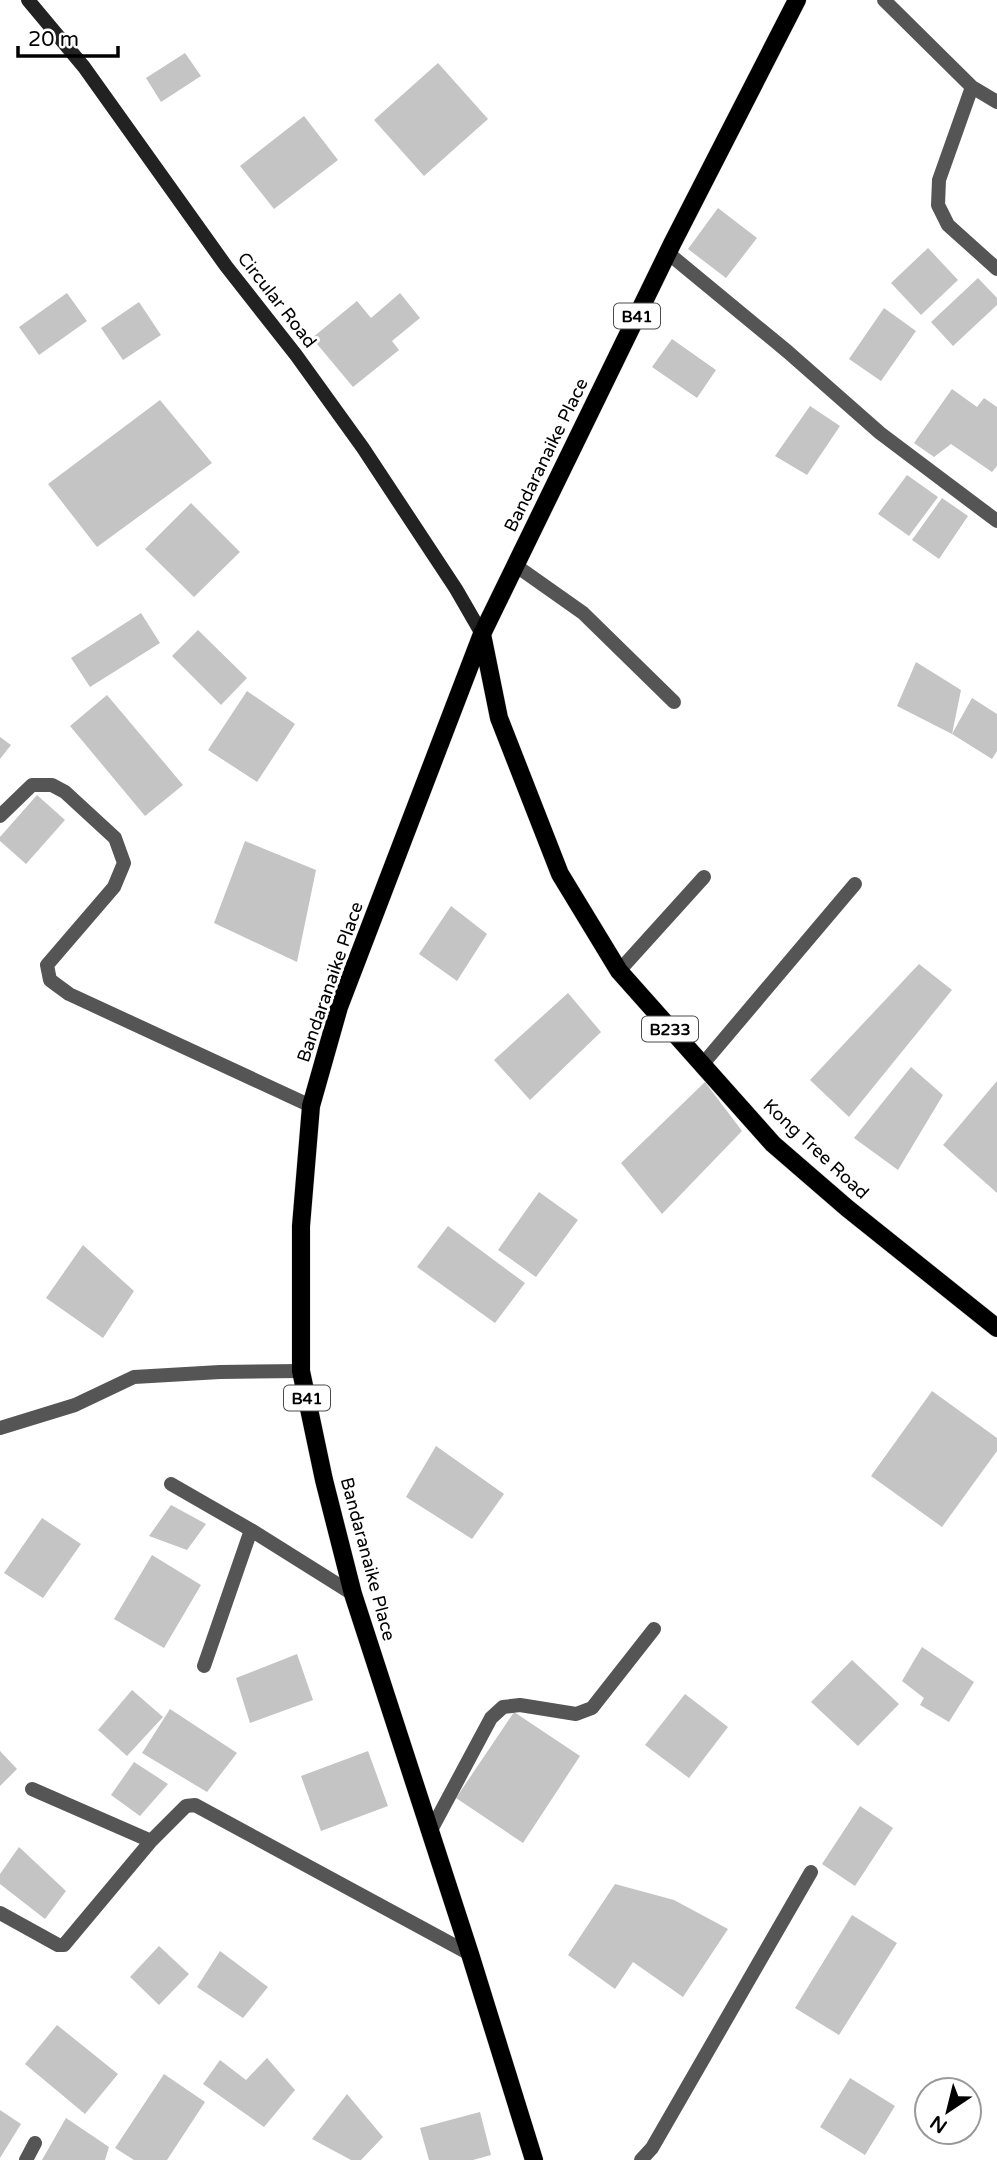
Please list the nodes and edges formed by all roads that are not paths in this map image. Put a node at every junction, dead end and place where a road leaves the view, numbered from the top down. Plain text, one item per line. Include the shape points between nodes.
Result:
1 (28, 0) edge
2 (797, 0) edge
3 (884, 0) edge
4 (972, 87) junction
5 (997, 102) edge
6 (668, 253) junction
7 (997, 269) edge
8 (997, 521) edge
9 (515, 565) junction
10 (482, 634) junction
11 (674, 702) dead end
12 (0, 816) edge
13 (704, 877) dead end
14 (855, 884) dead end
15 (619, 971) junction
16 (702, 1065) junction
17 (311, 1106) junction
18 (997, 1328) edge
19 (301, 1371) junction
20 (0, 1428) edge
21 (171, 1484) dead end
22 (251, 1530) junction
23 (353, 1594) junction
24 (654, 1629) dead end
25 (204, 1666) dead end
26 (32, 1789) dead end
27 (430, 1832) junction
28 (151, 1841) junction
29 (811, 1872) dead end
30 (0, 1913) edge
31 (470, 1954) junction
32 (35, 2143) dead end
33 (26, 2160) edge
34 (534, 2160) edge
35 (641, 2160) edge

1 - 10 main road, Circular Road via 85,67 226,266 296,355 410,518
2 - 6 main road, Bandaranaike Place / B41
3 - 4 street
4 - 5 street
4 - 7 street via 939,180 938,205 948,225
6 - 8 street via 880,433
6 - 9 main road, Bandaranaike Place / B41
9 - 10 main road, Bandaranaike Place / B41
9 - 11 street via 583,613
10 - 15 main road, Kong Tree Road / B233 via 499,718 560,874
10 - 17 main road, Bandaranaike Place / B41 via 339,1007
12 - 17 street via 32,785 52,785 115,838 124,863 114,887 47,965 50,980 69,994
13 - 15 street
14 - 16 street
15 - 16 main road, Kong Tree Road / B233
16 - 18 main road, Kong Tree Road / B233 via 773,1144
17 - 19 main road, Bandaranaike Place / B41 via 301,1226
19 - 20 street via 134,1377 75,1405
19 - 23 main road, Bandaranaike Place / B41
21 - 22 street
22 - 23 street
22 - 25 street
23 - 27 main road, Bandaranaike Place / B41
24 - 27 street via 592,1709 576,1714 520,1705 503,1707 491,1718
26 - 28 street
27 - 31 main road, Bandaranaike Place / B41
28 - 30 street via 64,1945
28 - 31 street via 186,1806 195,1805
29 - 35 street
31 - 34 main road, Bandaranaike Place / B41
32 - 33 street

